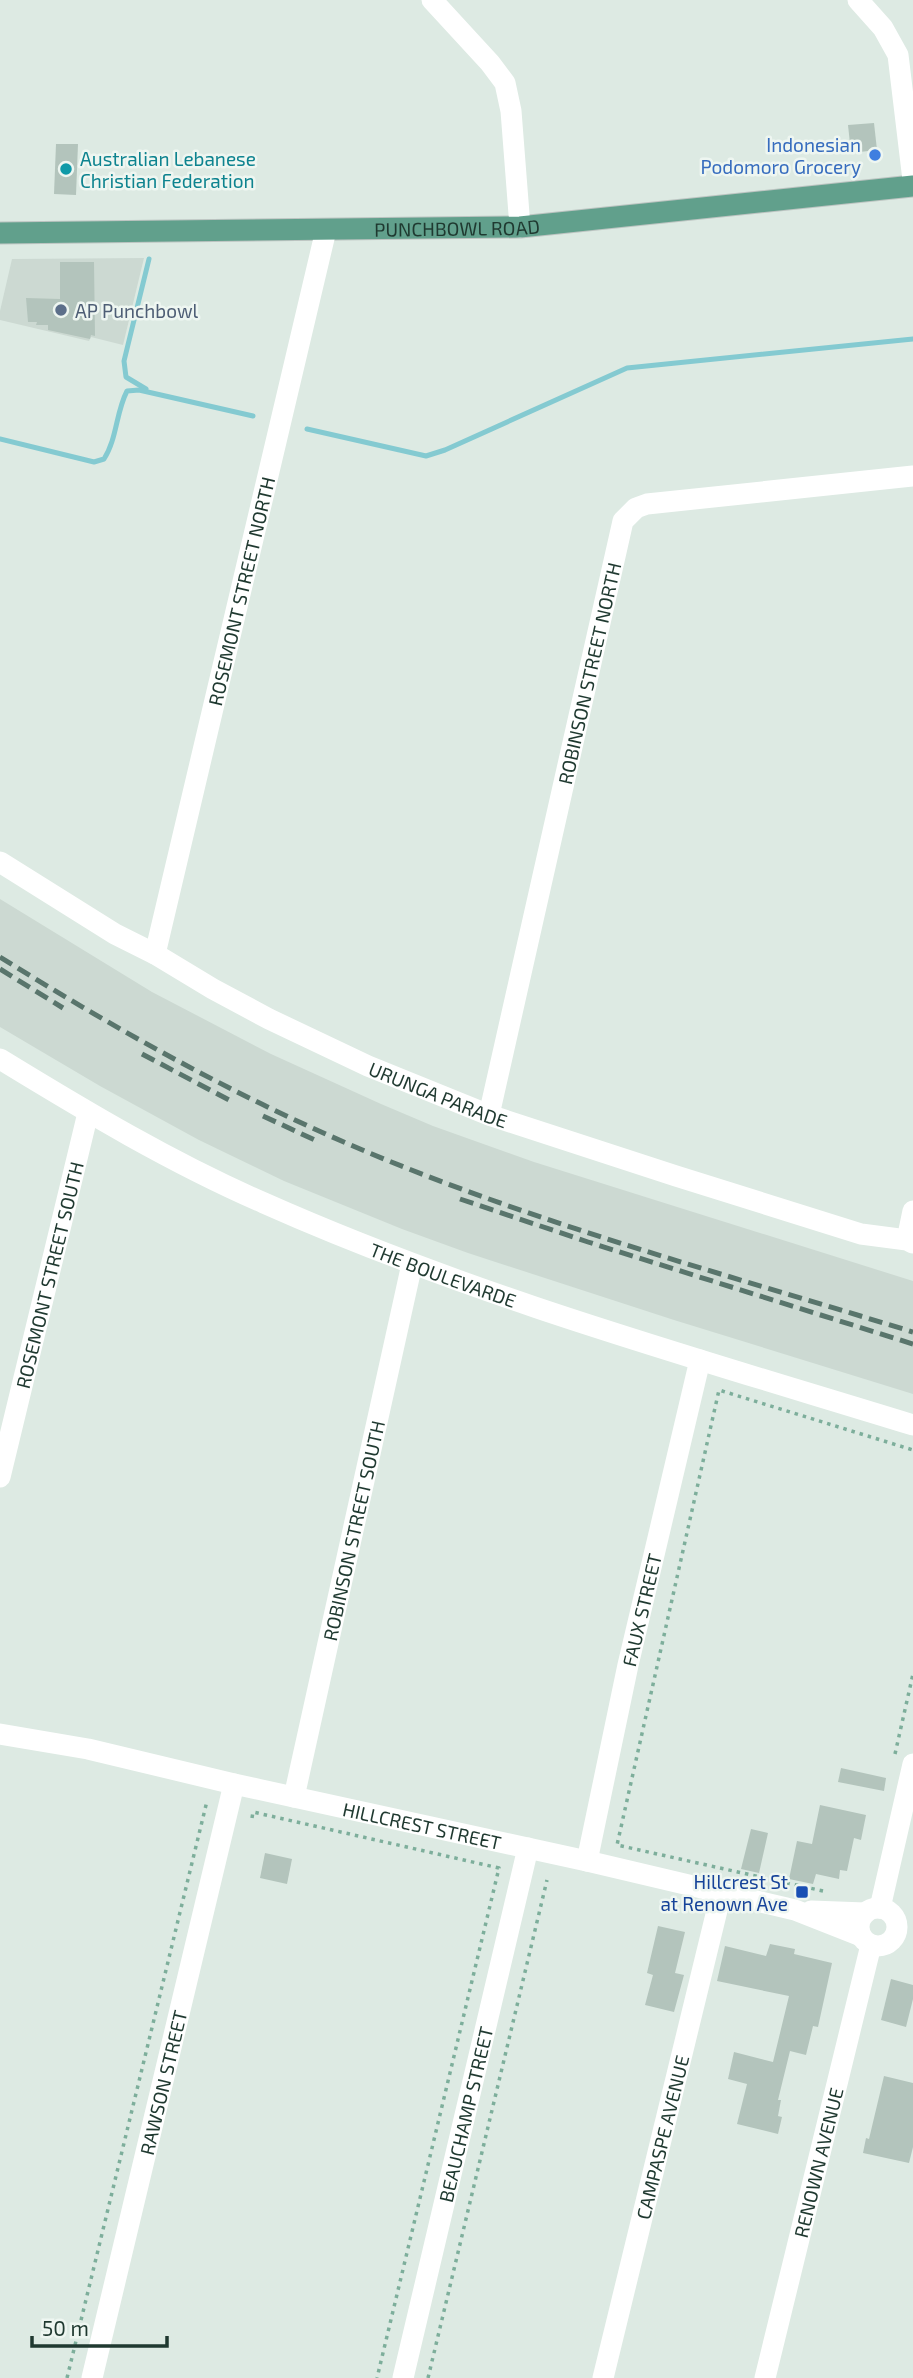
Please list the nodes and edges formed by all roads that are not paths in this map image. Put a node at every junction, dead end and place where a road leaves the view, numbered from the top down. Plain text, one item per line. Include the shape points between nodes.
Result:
1 (432, 0) edge
2 (858, 0) edge
3 (913, 180) edge
4 (913, 186) edge
5 (520, 227) junction
6 (326, 230) junction
7 (0, 233) edge
8 (913, 476) edge
9 (0, 862) edge
10 (155, 954) junction
11 (0, 1059) edge
12 (88, 1112) junction
13 (489, 1115) junction
14 (913, 1211) edge
15 (910, 1242) edge
16 (412, 1264) junction
17 (700, 1360) junction
18 (913, 1426) edge
19 (0, 1477) edge
20 (0, 1723) edge
21 (0, 1734) edge
22 (51, 1742) junction
23 (904, 1759) edge
24 (234, 1784) junction
25 (294, 1797) junction
26 (528, 1848) junction
27 (587, 1861) junction
28 (720, 1894) junction
29 (795, 1910) junction
30 (872, 1910) junction
31 (905, 1933) edge
32 (866, 1940) junction
33 (92, 2378) edge
34 (403, 2378) edge
35 (603, 2378) edge
36 (765, 2378) edge

1 - 5 street via 505,83
2 - 3 street via 883,28 898,55
4 - 5 main road, PUNCHBOWL ROAD
5 - 6 main road, PUNCHBOWL ROAD
6 - 7 main road, PUNCHBOWL ROAD
6 - 10 street, ROSEMONT STREET NORTH
8 - 13 street, ROBINSON STREET NORTH via 647,504 623,521
9 - 10 street, URUNGA PARADE
10 - 13 street, URUNGA PARADE via 282,1025
11 - 12 street, THE BOULEVARDE
12 - 16 street, THE BOULEVARDE via 263,1203
12 - 19 street, ROSEMONT STREET SOUTH
13 - 15 street, URUNGA PARADE via 861,1234
14 - 15 street
16 - 17 street, THE BOULEVARDE
16 - 25 street, ROBINSON STREET SOUTH
17 - 18 street, THE BOULEVARDE
17 - 27 street, FAUX STREET
20 - 22 street, HILLCREST STREET
21 - 22 street, HILLCREST STREET
22 - 24 street, HILLCREST STREET
23 - 30 street
24 - 25 street, HILLCREST STREET
24 - 33 street, RAWSON STREET
25 - 26 street, HILLCREST STREET
26 - 27 street, HILLCREST STREET
26 - 34 street, BEAUCHAMP STREET
27 - 28 street, HILLCREST STREET
28 - 29 street, HILLCREST STREET
28 - 35 street, CAMPASPE AVENUE
29 - 30 street, HILLCREST STREET
29 - 32 street, HILLCREST STREET
30 - 31 street via 886,1909
30 - 32 street via 859,1923
31 - 32 street via 878,1946
32 - 36 street, RENOWN AVENUE

